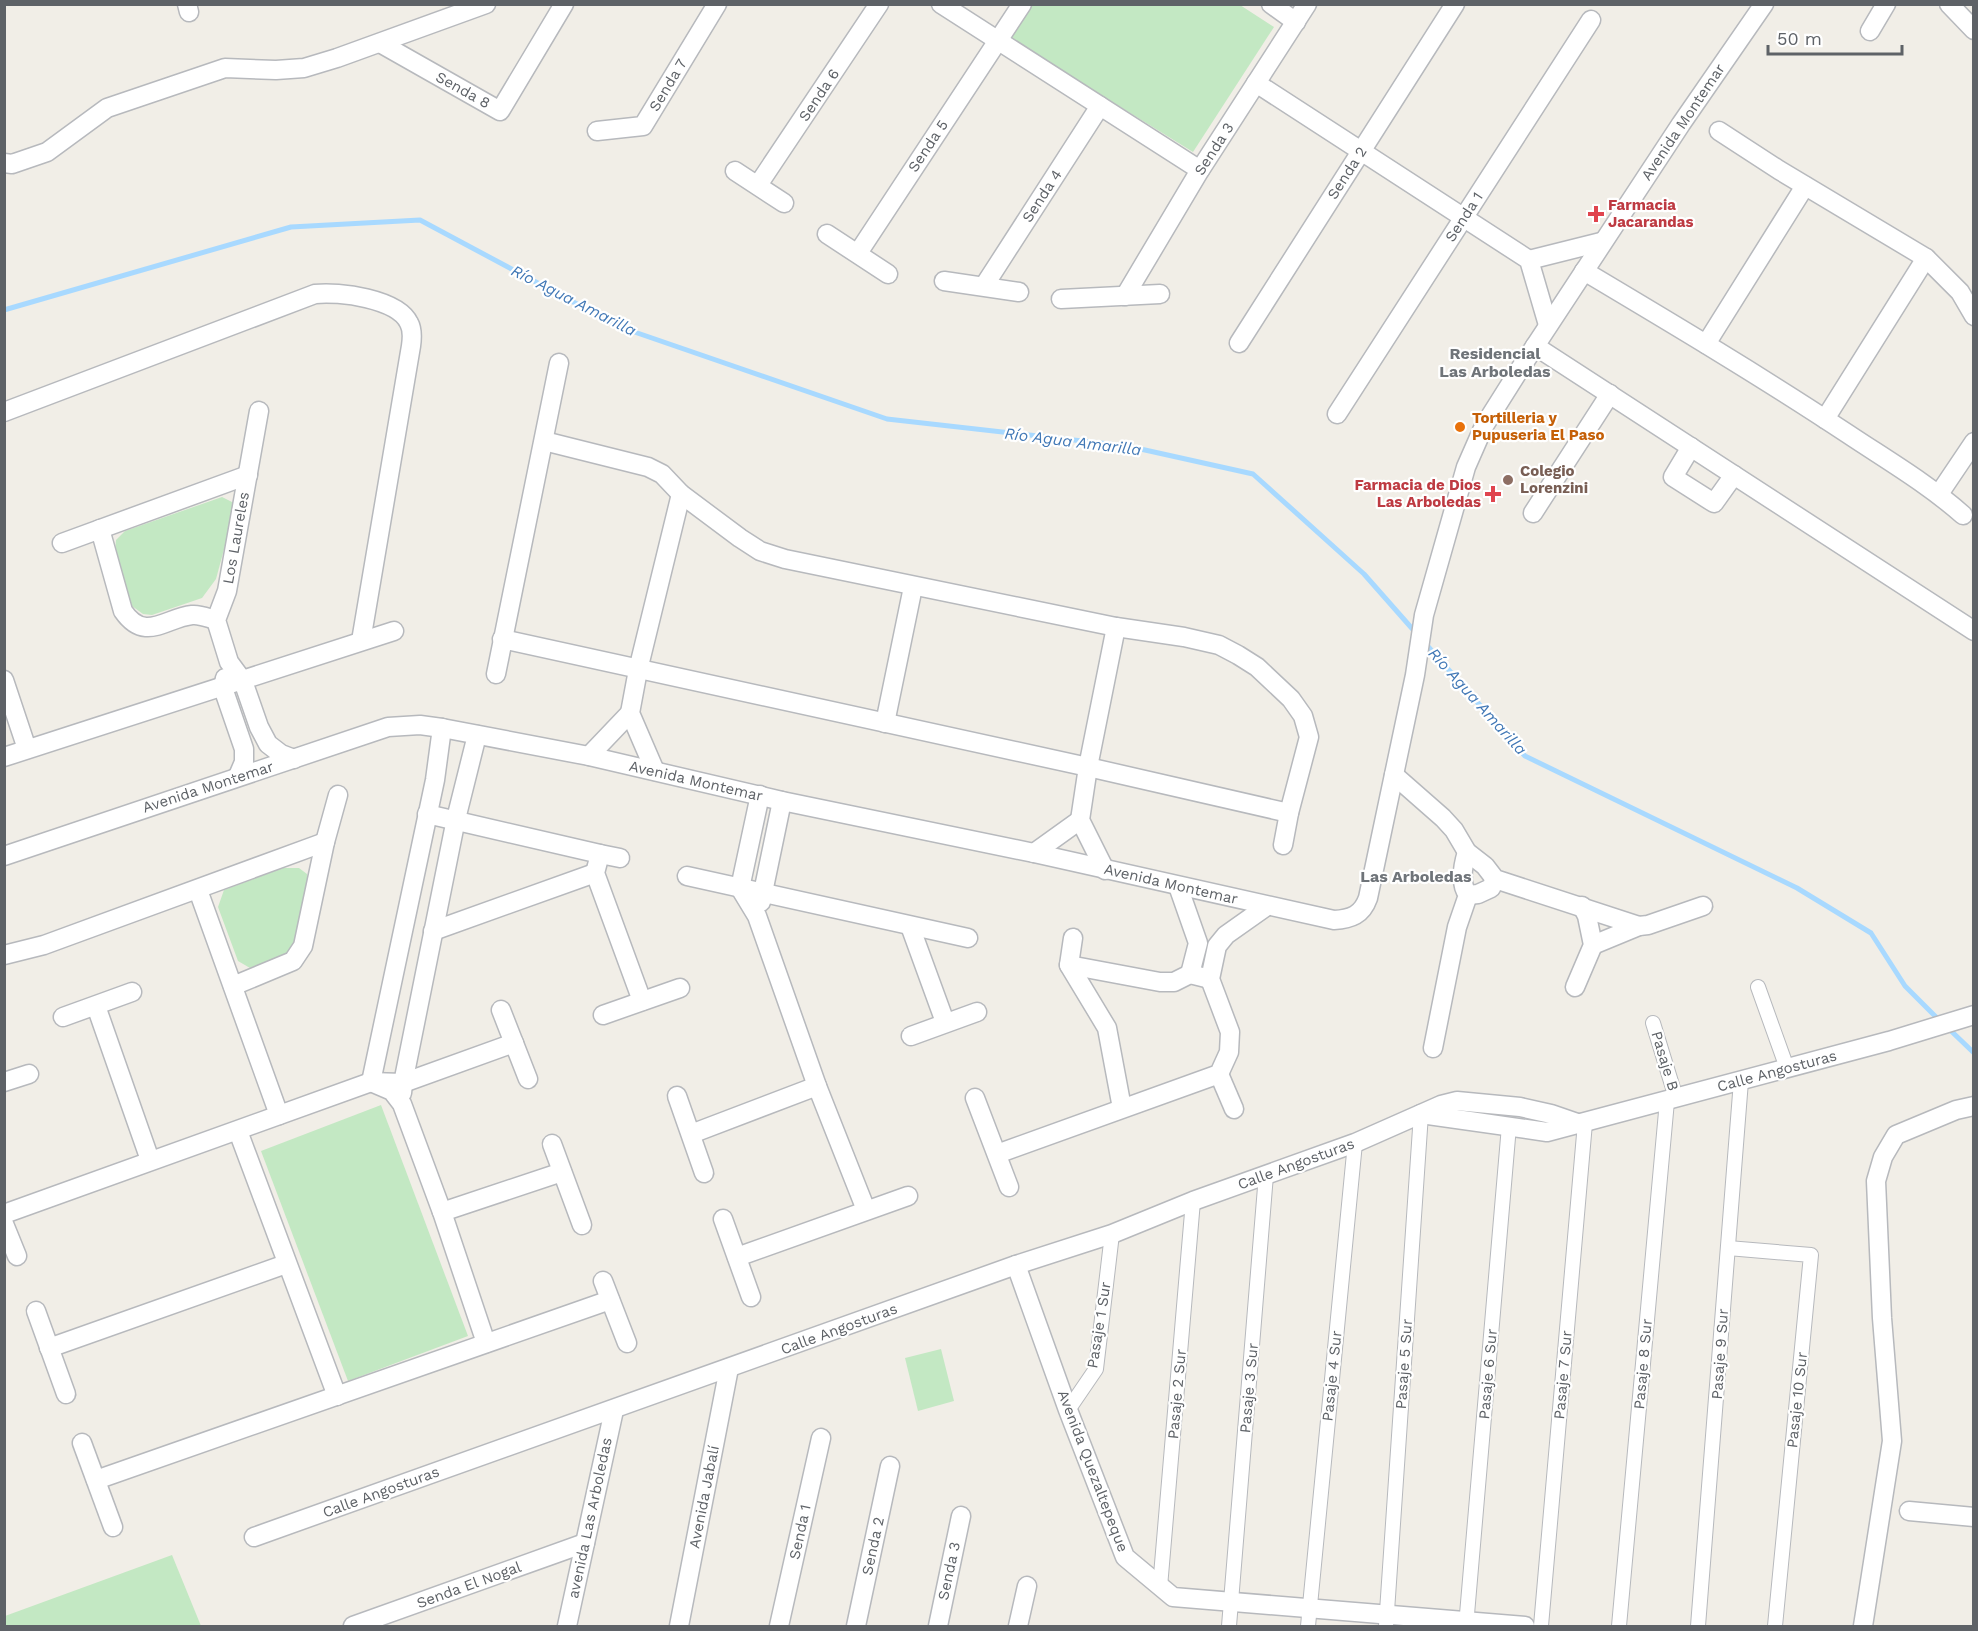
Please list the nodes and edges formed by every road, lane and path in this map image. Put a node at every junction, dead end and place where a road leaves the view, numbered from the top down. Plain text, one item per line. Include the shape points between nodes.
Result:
1 (486, 4) edge
2 (564, 4) edge
3 (717, 4) edge
4 (879, 4) edge
5 (941, 4) edge
6 (1022, 4) edge
7 (1271, 4) edge
8 (1307, 4) edge
9 (1455, 4) edge
10 (1764, 4) edge
11 (1886, 4) edge
12 (1948, 4) edge
13 (1591, 20) dead end
14 (1296, 22) junction
15 (1974, 30) edge
16 (1870, 31) dead end
17 (999, 39) junction
18 (380, 43) junction
19 (1256, 83) junction
20 (1100, 106) junction
21 (597, 131) dead end
22 (1719, 131) dead end
23 (1361, 152) junction
24 (4, 164) edge
25 (1200, 170) junction
26 (735, 171) dead end
27 (758, 185) junction
28 (1805, 186) junction
29 (784, 203) dead end
30 (1463, 218) junction
31 (827, 234) dead end
32 (1601, 242) junction
33 (858, 253) junction
34 (1926, 258) junction
35 (1528, 260) junction
36 (1584, 271) junction
37 (888, 273) dead end
38 (944, 281) dead end
39 (984, 286) junction
40 (1019, 292) dead end
41 (1160, 294) dead end
42 (1125, 296) junction
43 (1061, 299) dead end
44 (1974, 316) edge
45 (1548, 325) junction
46 (1239, 342) dead end
47 (1707, 344) junction
48 (1535, 346) junction
49 (559, 363) dead end
50 (1610, 394) junction
51 (259, 411) dead end
52 (4, 412) edge
53 (1337, 414) dead end
54 (1825, 419) junction
55 (544, 441) junction
56 (1974, 442) edge
57 (1691, 447) junction
58 (248, 475) junction
59 (1734, 475) junction
60 (681, 494) junction
61 (1939, 494) junction
62 (1533, 513) dead end
63 (1963, 515) dead end
64 (100, 529) junction
65 (62, 543) dead end
66 (914, 587) junction
67 (216, 620) junction
68 (1116, 627) junction
69 (394, 631) dead end
70 (1974, 631) edge
71 (502, 639) junction
72 (361, 641) junction
73 (229, 662) junction
74 (638, 670) junction
75 (496, 674) dead end
76 (4, 680) edge
77 (243, 681) junction
78 (223, 688) junction
79 (630, 713) junction
80 (885, 723) junction
81 (442, 728) junction
82 (477, 735) junction
83 (27, 749) junction
84 (589, 756) junction
85 (4, 757) edge
86 (294, 759) junction
87 (1088, 767) junction
88 (655, 771) junction
89 (1394, 775) junction
90 (238, 776) junction
91 (338, 795) dead end
92 (760, 795) junction
93 (782, 801) junction
94 (1289, 813) junction
95 (428, 814) junction
96 (456, 819) junction
97 (1080, 820) junction
98 (325, 842) junction
99 (1283, 845) dead end
100 (1467, 852) junction
101 (1034, 853) junction
102 (600, 854) junction
103 (4, 856) edge
104 (620, 858) dead end
105 (1105, 870) junction
106 (595, 873) junction
107 (687, 876) dead end
108 (1495, 879) junction
109 (1178, 886) junction
110 (740, 888) junction
111 (198, 890) junction
112 (763, 893) junction
113 (1468, 895) junction
114 (1267, 906) junction
115 (1582, 906) junction
116 (1703, 906) dead end
117 (757, 916) junction
118 (1191, 922) junction
119 (910, 926) junction
120 (1639, 926) junction
121 (433, 931) junction
122 (1231, 932) junction
123 (968, 938) dead end
124 (1073, 938) dead end
125 (1593, 945) junction
126 (4, 955) edge
127 (1069, 964) junction
128 (1190, 974) junction
129 (1210, 979) junction
130 (233, 986) junction
131 (1575, 987) dead end
132 (1758, 987) dead end
133 (680, 988) dead end
134 (132, 992) dead end
135 (642, 1001) junction
136 (96, 1006) junction
137 (501, 1010) dead end
138 (977, 1012) dead end
139 (603, 1015) dead end
140 (1974, 1015) edge
141 (63, 1017) dead end
142 (945, 1022) junction
143 (1653, 1023) dead end
144 (911, 1036) dead end
145 (514, 1044) junction
146 (1433, 1048) dead end
147 (1787, 1068) junction
148 (29, 1074) dead end
149 (1220, 1074) junction
150 (528, 1079) dead end
151 (1741, 1081) junction
152 (4, 1082) edge
153 (371, 1082) junction
154 (403, 1083) junction
155 (817, 1086) junction
156 (677, 1096) dead end
157 (975, 1098) dead end
158 (1672, 1100) junction
159 (402, 1104) junction
160 (1974, 1106) edge
161 (1122, 1108) junction
162 (1234, 1109) dead end
163 (1421, 1114) junction
164 (279, 1116) junction
165 (1583, 1123) junction
166 (1509, 1126) junction
167 (238, 1131) junction
168 (691, 1134) junction
169 (1355, 1143) junction
170 (552, 1144) dead end
171 (997, 1154) junction
172 (150, 1160) junction
173 (562, 1172) junction
174 (704, 1173) dead end
175 (1266, 1175) junction
176 (1009, 1187) dead end
177 (908, 1196) dead end
178 (1193, 1201) junction
179 (866, 1210) junction
180 (442, 1212) junction
181 (4, 1214) edge
182 (723, 1219) dead end
183 (4, 1224) edge
184 (582, 1225) dead end
185 (1112, 1233) junction
186 (1728, 1248) junction
187 (17, 1256) dead end
188 (737, 1257) junction
189 (286, 1264) junction
190 (1016, 1265) junction
191 (603, 1281) dead end
192 (751, 1297) dead end
193 (610, 1300) junction
194 (36, 1311) dead end
195 (486, 1343) junction
196 (627, 1343) dead end
197 (49, 1348) junction
198 (729, 1368) junction
199 (66, 1394) dead end
200 (337, 1396) junction
201 (614, 1410) junction
202 (1068, 1410) junction
203 (821, 1438) dead end
204 (82, 1443) dead end
205 (890, 1466) dead end
206 (96, 1480) junction
207 (1908, 1511) dead end
208 (961, 1516) dead end
209 (1974, 1517) edge
210 (113, 1527) dead end
211 (254, 1537) dead end
212 (585, 1543) junction
213 (1027, 1586) dead end
214 (1160, 1587) junction
215 (1231, 1602) junction
216 (1308, 1617) edge
217 (1386, 1621) edge
218 (1466, 1624) edge
219 (353, 1626) edge
220 (567, 1626) edge
221 (679, 1626) edge
222 (779, 1626) edge
223 (856, 1626) edge
224 (938, 1626) edge
225 (1018, 1626) edge
226 (1229, 1626) edge
227 (1525, 1626) edge
228 (1541, 1626) edge
229 (1619, 1626) edge
230 (1698, 1626) edge
231 (1775, 1626) edge
232 (1863, 1626) edge

1 - 18 street
2 - 18 street, Senda 8 via 500,111
3 - 21 street, Senda 7 via 643,126
4 - 27 street, Senda 6
5 - 17 street
6 - 17 street, Senda 5
7 - 14 street
8 - 14 street, Senda 3
9 - 23 street, Senda 2
10 - 32 street, Avenida Montemar
11 - 16 street
12 - 15 street
13 - 30 street, Senda 1
14 - 19 street, Senda 3
17 - 20 street
17 - 33 street, Senda 5
18 - 24 street via 304,68 225,68 107,108 46,152
19 - 23 street
19 - 25 street, Senda 3
20 - 25 street
20 - 39 street, Senda 4
22 - 28 street
23 - 30 street
23 - 46 street, Senda 2
25 - 42 street, Senda 3
26 - 27 street
27 - 29 street
28 - 34 street
28 - 47 street
30 - 35 street
30 - 53 street, Senda 1
31 - 33 street
32 - 35 street
32 - 36 street, Avenida Montemar
33 - 37 street
34 - 44 street via 1960,292
34 - 54 street
35 - 45 street
36 - 45 street, Avenida Montemar
36 - 47 street
38 - 39 street
39 - 40 street
41 - 42 street
42 - 43 street
45 - 48 street, Avenida Montemar
47 - 54 street
48 - 50 street
48 - 89 street, Avenida Montemar via 1484,426 1466,467 1424,615
49 - 55 street
50 - 57 street
50 - 62 street
51 - 58 street, Los Laureles
52 - 72 street via 315,294 350,296 397,310 410,325 411,346
54 - 61 street
55 - 60 street via 648,467 662,474
55 - 71 street
56 - 61 street
57 - 59 street
57 - 59 street via 1673,477 1714,503
58 - 64 street
58 - 67 street, Los Laureles via 227,591
59 - 70 street
60 - 66 street via 760,551
60 - 74 street
61 - 63 street
64 - 65 street
64 - 67 street via 129,620 144,628 192,615
66 - 68 street
66 - 80 street
67 - 73 street
68 - 87 street
68 - 94 street via 1219,645 1257,667 1291,699 1303,716 1309,737
69 - 72 street
71 - 74 street
71 - 75 street
72 - 77 street
73 - 77 street
73 - 78 street
74 - 79 street
74 - 80 street
76 - 83 street
77 - 78 street
77 - 86 street via 268,744
78 - 83 street
78 - 90 street via 244,749
79 - 84 street
79 - 88 street
80 - 87 street
81 - 82 street, Avenida Montemar
81 - 86 street, Avenida Montemar via 388,727
81 - 95 street
82 - 84 street, Avenida Montemar
82 - 96 street
83 - 85 street
84 - 88 street, Avenida Montemar
86 - 90 street, Avenida Montemar
87 - 94 street
87 - 97 street
88 - 92 street, Avenida Montemar
89 - 100 street via 1443,818
89 - 114 street, Avenida Montemar via 1364,908 1346,919 1334,920
90 - 103 street, Avenida Montemar
91 - 98 street
92 - 93 street, Avenida Montemar
92 - 110 street
93 - 101 street, Avenida Montemar
93 - 112 street
94 - 99 street
95 - 96 street
95 - 153 street
96 - 102 street
96 - 121 street
97 - 101 street
97 - 105 street
98 - 111 street
98 - 130 street via 303,946 293,961
100 - 108 street
100 - 113 street via 1463,864 1464,890
101 - 105 street, Avenida Montemar
102 - 104 street
102 - 106 street
105 - 109 street, Avenida Montemar
106 - 121 street
106 - 135 street
107 - 110 street
108 - 113 street via 1491,888
108 - 115 street
109 - 114 street, Avenida Montemar
109 - 118 street
110 - 112 street
110 - 117 street
111 - 126 street via 44,945
111 - 130 street
112 - 117 street
112 - 119 street
113 - 146 street via 1457,927
114 - 122 street
115 - 120 street
115 - 125 street
116 - 120 street
117 - 155 street
118 - 122 street via 1207,931
118 - 128 street via 1198,943
119 - 123 street
119 - 142 street
120 - 125 street
121 - 154 street
122 - 129 street via 1217,946
124 - 127 street
125 - 131 street
127 - 128 street via 1160,982 1174,982
127 - 161 street via 1107,1028
128 - 129 street
129 - 149 street via 1230,1032 1229,1052
130 - 164 street
132 - 147 street
133 - 135 street
134 - 136 street
135 - 139 street
136 - 141 street
136 - 172 street
137 - 145 street
138 - 142 street
140 - 147 street, Calle Angosturas
142 - 144 street
143 - 158 street, Pasaje B
145 - 150 street
145 - 154 street
147 - 151 street, Calle Angosturas
148 - 152 street
149 - 161 street
149 - 162 street
151 - 158 street, Calle Angosturas
151 - 186 street, Pasaje 9 Sur
153 - 154 street
153 - 159 street via 392,1091
153 - 164 street
154 - 159 street
155 - 168 street
155 - 179 street
156 - 168 street
157 - 171 street
158 - 165 street, Calle Angosturas
158 - 229 street, Pasaje 8 Sur
159 - 180 street
160 - 232 street via 1896,1135 1883,1157 1876,1181 1892,1441
161 - 171 street
163 - 165 street, Calle Angosturas via 1457,1101 1520,1107
163 - 166 street, Calle Angosturas
163 - 169 street, Calle Angosturas
163 - 217 street, Pasaje 5 Sur
164 - 167 street
165 - 166 street, Calle Angosturas via 1547,1132
165 - 228 street, Pasaje 7 Sur
166 - 218 street, Pasaje 6 Sur
167 - 172 street
167 - 189 street
168 - 174 street
169 - 175 street, Calle Angosturas
169 - 216 street, Pasaje 4 Sur
170 - 173 street
171 - 176 street
172 - 181 street
173 - 180 street
173 - 184 street
175 - 178 street, Calle Angosturas
175 - 215 street, Pasaje 3 Sur
177 - 179 street
178 - 185 street, Calle Angosturas
178 - 214 street, Pasaje 2 Sur
179 - 188 street
180 - 195 street
182 - 188 street
183 - 187 street
185 - 190 street, Calle Angosturas
185 - 202 street, Pasaje 1 Sur via 1096,1369
186 - 230 street, Pasaje 9 Sur
186 - 231 street, Pasaje 10 Sur via 1811,1256
188 - 192 street
189 - 197 street
189 - 200 street
190 - 198 street, Calle Angosturas
190 - 202 street, Avenida Quezaltepeque
191 - 193 street
193 - 195 street
193 - 196 street
194 - 197 street
195 - 200 street
197 - 199 street
198 - 201 street, Calle Angosturas
198 - 221 street, Avenida Jabalí
200 - 206 street
201 - 211 street, Calle Angosturas
201 - 212 street, avenida Las Arboledas
202 - 214 street, Avenida Quezaltepeque via 1125,1557
203 - 222 street, Senda 1
204 - 206 street
205 - 223 street, Senda 2
206 - 210 street
207 - 209 street
208 - 224 street, Senda 3
212 - 219 street, Senda El Nogal
212 - 220 street, avenida Las Arboledas
213 - 225 street
214 - 215 street, Avenida Quezaltepeque via 1173,1597
215 - 216 street, Avenida Quezaltepeque
215 - 226 street, Pasaje 3 Sur
216 - 217 street, Avenida Quezaltepeque
217 - 218 street, Avenida Quezaltepeque
218 - 227 street, Avenida Quezaltepeque

